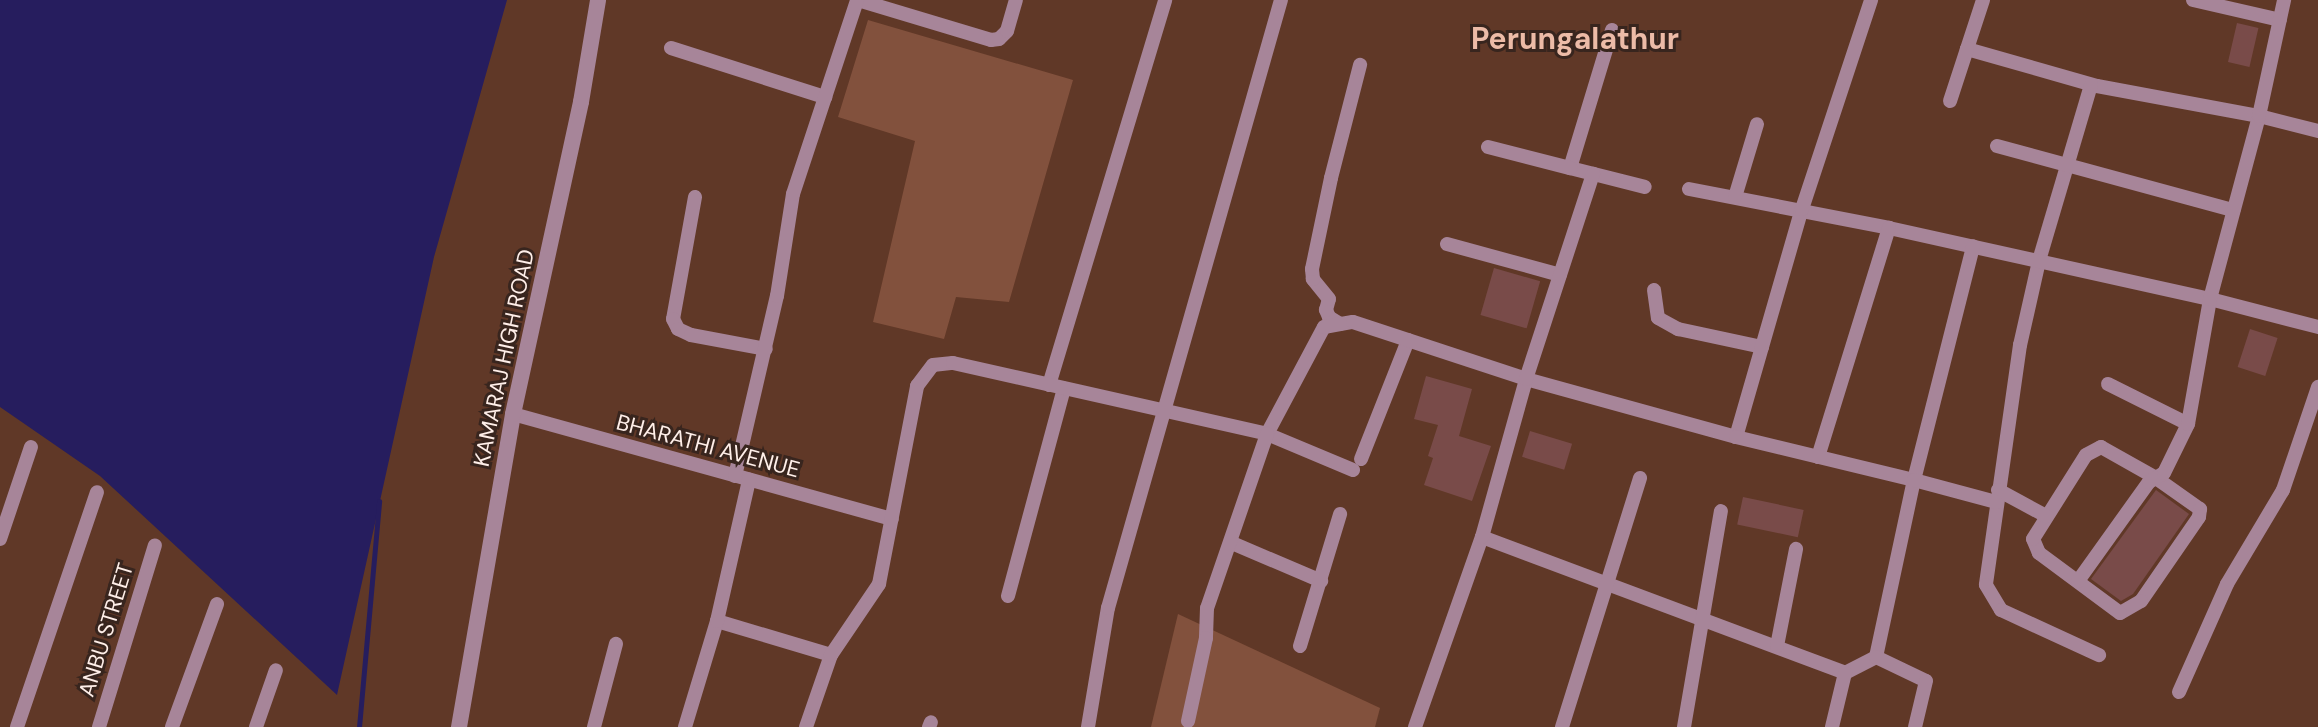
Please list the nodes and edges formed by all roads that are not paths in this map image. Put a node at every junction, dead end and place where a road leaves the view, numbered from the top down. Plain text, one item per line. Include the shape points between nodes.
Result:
1 (598, 0) edge
2 (857, 0) edge
3 (1016, 0) edge
4 (1165, 0) edge
5 (1281, 0) edge
6 (1871, 0) edge
7 (1983, 0) edge
8 (2193, 0) edge
9 (2284, 0) edge
10 (2280, 20) junction
11 (1612, 30) dead end
12 (671, 48) dead end
13 (1967, 49) junction
14 (1360, 65) dead end
15 (2091, 85) junction
16 (825, 97) junction
17 (1950, 101) dead end
18 (2259, 116) junction
19 (1757, 124) dead end
20 (2318, 131) edge
21 (1997, 146) dead end
22 (1488, 147) dead end
23 (2068, 165) junction
24 (1570, 168) junction
25 (1593, 174) junction
26 (1645, 187) dead end
27 (1689, 189) dead end
28 (695, 197) dead end
29 (1735, 197) junction
30 (1802, 209) junction
31 (2233, 210) junction
32 (1889, 228) junction
33 (1447, 244) dead end
34 (1973, 246) junction
35 (2039, 261) junction
36 (1560, 275) junction
37 (1654, 290) dead end
38 (2210, 299) junction
39 (1340, 324) junction
40 (2318, 327) edge
41 (1408, 340) junction
42 (1762, 347) junction
43 (766, 349) junction
44 (1526, 379) junction
45 (2108, 384) dead end
46 (1049, 385) junction
47 (2318, 387) edge
48 (1064, 388) junction
49 (1162, 410) junction
50 (513, 414) junction
51 (2188, 424) junction
52 (1267, 434) junction
53 (1736, 437) junction
54 (31, 447) dead end
55 (1818, 457) junction
56 (742, 478) junction
57 (1640, 478) dead end
58 (2156, 478) junction
59 (1914, 480) junction
60 (97, 492) dead end
61 (1997, 496) junction
62 (1721, 511) dead end
63 (1340, 514) dead end
64 (2046, 516) junction
65 (892, 519) junction
66 (1482, 537) junction
67 (0, 539) edge
68 (1232, 543) junction
69 (155, 545) dead end
70 (1796, 549) dead end
71 (1321, 581) junction
72 (1607, 581) junction
73 (2078, 581) junction
74 (1008, 596) dead end
75 (217, 604) dead end
76 (1703, 617) junction
77 (717, 621) junction
78 (616, 644) dead end
79 (1300, 646) dead end
80 (1777, 646) junction
81 (831, 655) junction
82 (2099, 655) dead end
83 (1876, 657) junction
84 (276, 670) dead end
85 (1845, 673) junction
86 (2179, 692) dead end
87 (1188, 721) dead end
88 (17, 727) edge
89 (99, 727) edge
90 (172, 727) edge
91 (256, 727) edge
92 (459, 727) edge
93 (594, 727) edge
94 (685, 727) edge
95 (806, 727) edge
96 (1088, 727) edge
97 (1415, 727) edge
98 (1562, 727) edge
99 (1684, 727) edge
100 (1832, 727) edge
101 (1915, 727) edge

1 - 50 street, KAMARAJ HIGH ROAD
2 - 3 street via 991,40 1007,31
2 - 16 street
4 - 46 street
5 - 49 street
6 - 30 street
7 - 13 street
8 - 10 street
9 - 10 street
10 - 18 street
11 - 24 street
12 - 16 street
13 - 15 street
13 - 17 street
14 - 39 street via 1312,269 1313,279 1327,291 1329,317
15 - 18 street
15 - 23 street
16 - 43 street via 793,194
18 - 20 street
18 - 31 street
19 - 29 street
21 - 23 street
22 - 24 street
23 - 31 street
23 - 35 street
24 - 25 street
25 - 26 street
25 - 36 street
27 - 29 street
28 - 43 street via 673,319 678,329 691,335
29 - 30 street
30 - 32 street
30 - 42 street
31 - 38 street
32 - 34 street
32 - 55 street
33 - 36 street
34 - 35 street
34 - 59 street
35 - 38 street
35 - 61 street
36 - 44 street
37 - 42 street via 1658,318 1678,329
38 - 40 street
38 - 51 street
39 - 41 street via 1353,322
39 - 52 street via 1324,327
41 - 44 street
41 - 52 street via 1357,465
42 - 53 street
43 - 56 street
44 - 53 street
44 - 66 street
45 - 51 street
46 - 48 street
46 - 65 street via 953,363 933,365 917,386
47 - 86 street via 2283,490 2227,584
48 - 49 street
48 - 74 street
49 - 52 street
49 - 96 street via 1108,608
50 - 56 street, BHARATHI AVENUE
50 - 92 street, KAMARAJ HIGH ROAD
51 - 58 street via 2168,467
52 - 68 street
53 - 55 street
54 - 67 street
55 - 59 street
56 - 65 street, BHARATHI AVENUE
56 - 77 street
57 - 72 street
58 - 64 street via 2111,451 2093,448
58 - 73 street
58 - 73 street via 2195,503 2199,517 2136,608 2120,613
59 - 61 street
59 - 83 street
60 - 88 street
61 - 64 street
61 - 82 street via 1986,585 2001,610
62 - 76 street
63 - 71 street
64 - 73 street via 2036,530 2035,547
65 - 81 street via 879,584
66 - 72 street
66 - 97 street
68 - 71 street
68 - 87 street via 1207,608
69 - 89 street, ANBU STREET
70 - 80 street
71 - 79 street
72 - 76 street
72 - 98 street
75 - 90 street
76 - 80 street
76 - 99 street
77 - 81 street
77 - 94 street
78 - 93 street
80 - 85 street
81 - 95 street
83 - 85 street
83 - 101 street via 1926,681
84 - 91 street
85 - 100 street

